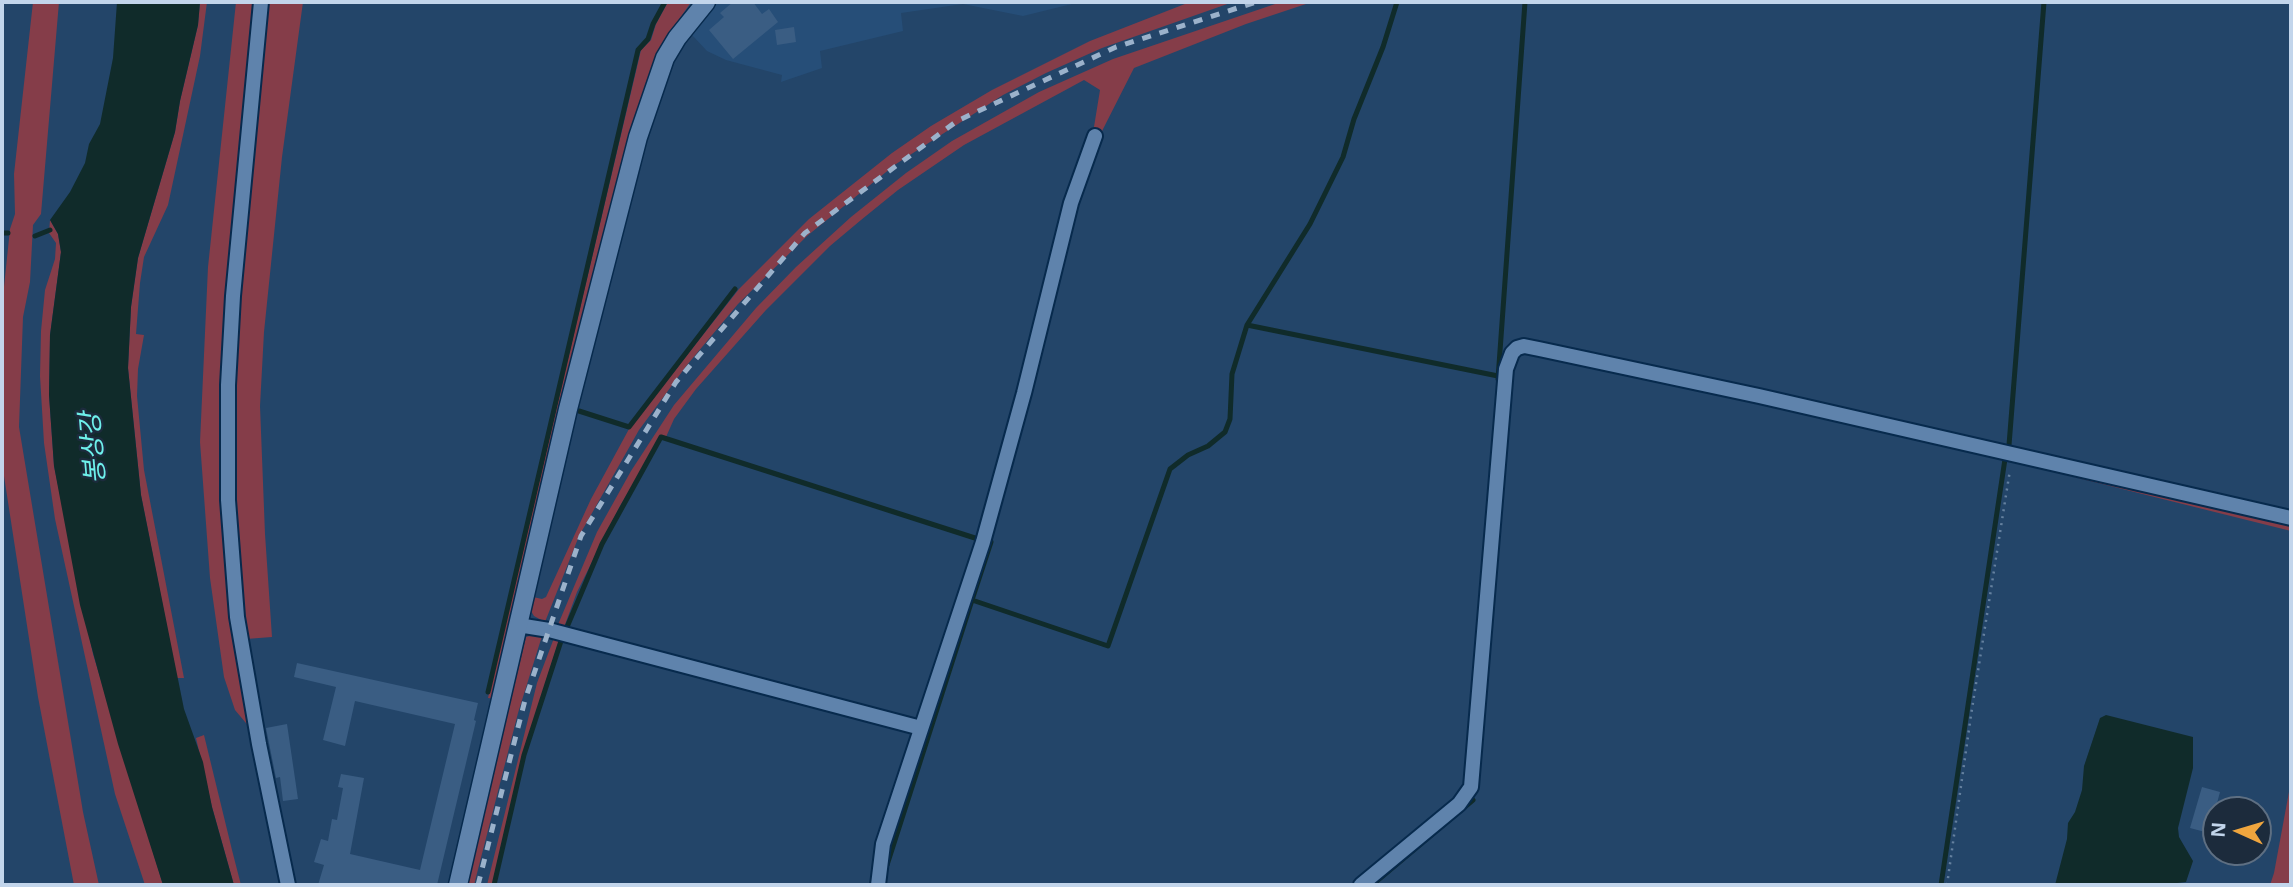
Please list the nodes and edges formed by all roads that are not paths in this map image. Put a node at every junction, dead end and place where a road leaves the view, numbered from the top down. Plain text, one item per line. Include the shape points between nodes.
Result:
1 (261, 2) edge
2 (706, 2) edge
3 (1095, 136) dead end
4 (2291, 518) edge
5 (517, 625) junction
6 (921, 728) junction
7 (288, 885) edge
8 (457, 885) edge
9 (878, 885) edge
10 (1362, 885) edge

1 - 7 street via 233,296 228,500 239,629
2 - 5 street via 665,58 641,127
3 - 6 street via 1071,203 983,542
4 - 10 street via 1759,396 1517,348 1506,369 1471,787 1459,804
5 - 6 street
5 - 8 street
6 - 9 street via 883,844

